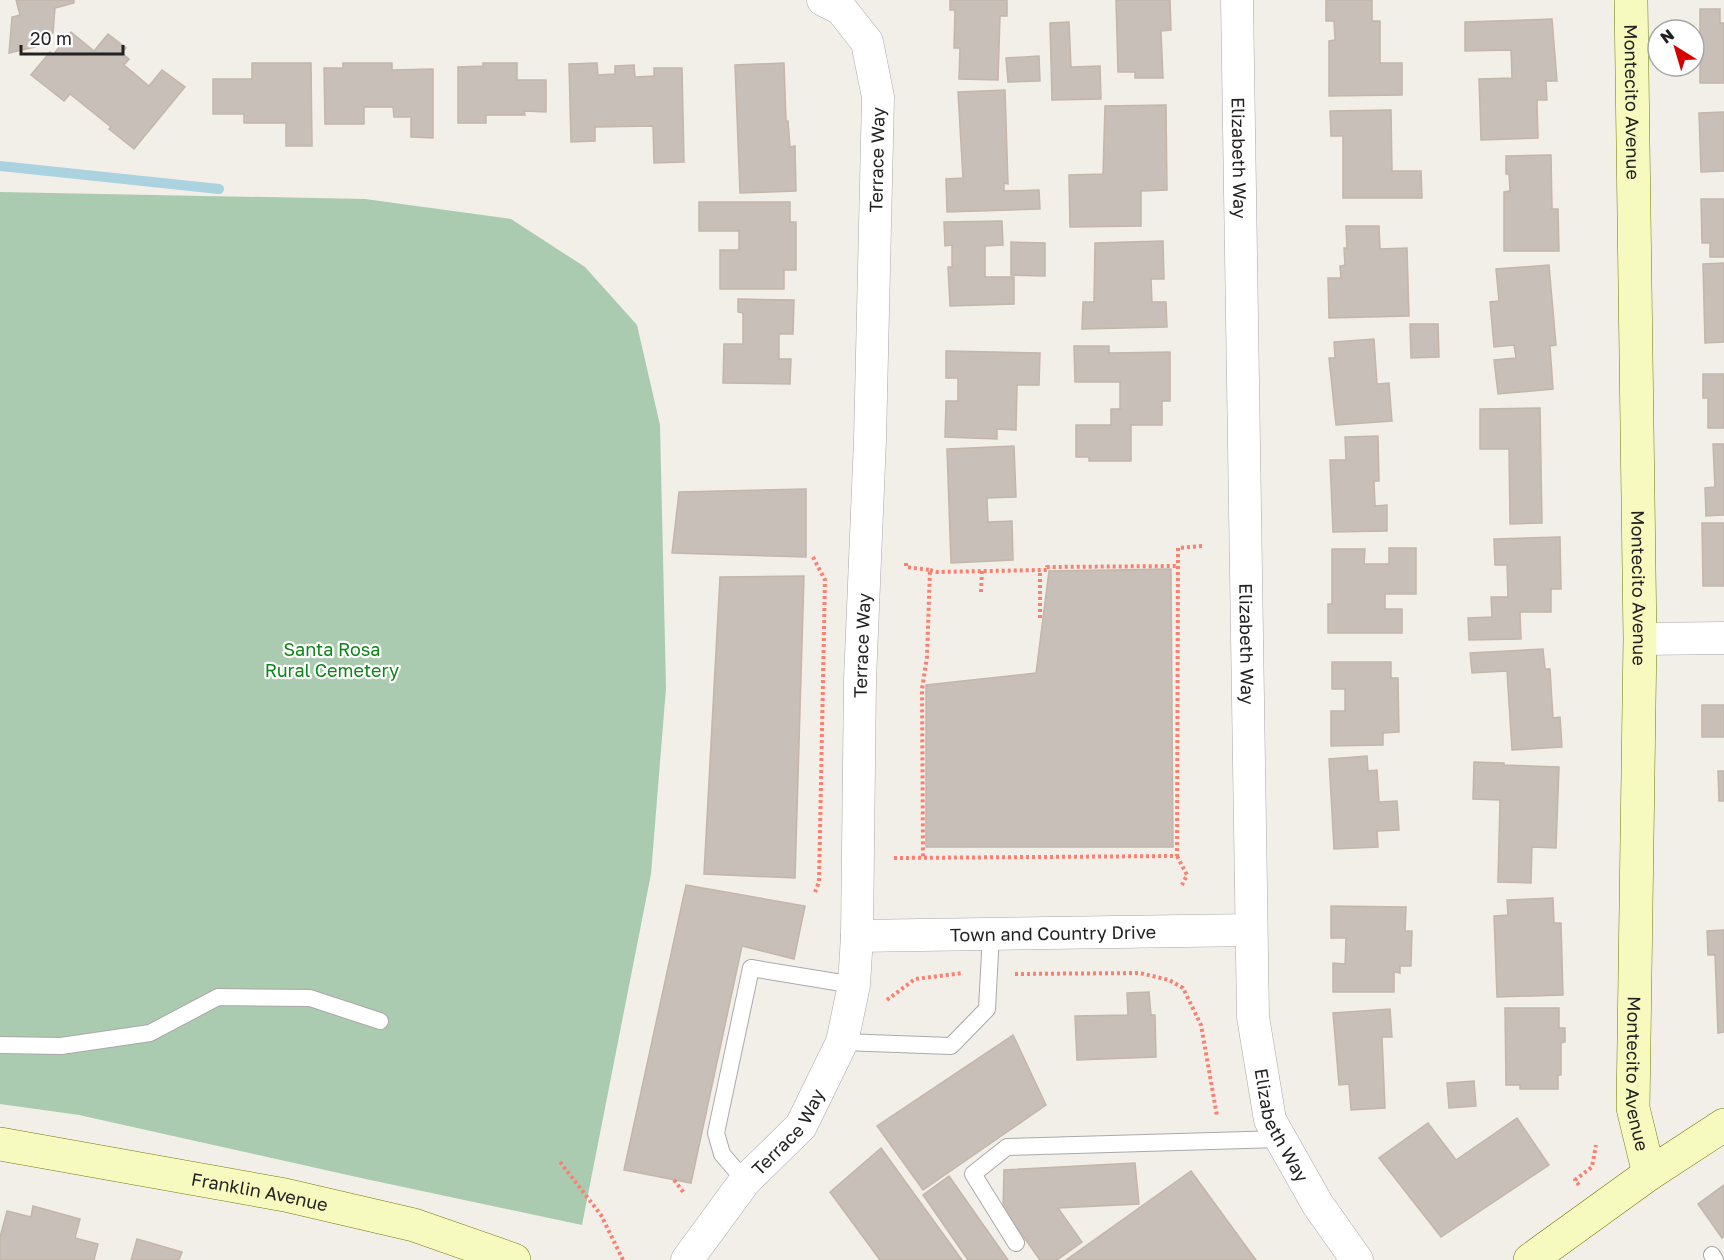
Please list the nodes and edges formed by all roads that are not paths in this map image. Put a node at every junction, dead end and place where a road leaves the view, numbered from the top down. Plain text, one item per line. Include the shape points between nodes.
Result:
1 (824, 0) edge
2 (1237, 0) edge
3 (1631, 0) edge
4 (1724, 638) edge
5 (1640, 639) junction
6 (1251, 930) junction
7 (990, 934) junction
8 (857, 936) junction
9 (854, 985) junction
10 (380, 1021) dead end
11 (842, 1042) junction
12 (0, 1045) edge
13 (1724, 1125) edge
14 (1281, 1139) junction
15 (0, 1144) edge
16 (1649, 1174) junction
17 (745, 1181) junction
18 (1016, 1243) dead end
19 (514, 1260) edge
20 (687, 1260) edge
21 (1357, 1260) edge
22 (1530, 1260) edge

1 - 8 street, Terrace Way via 841,9 867,42 878,97 860,680
2 - 6 street, Elizabeth Way
3 - 5 street, Montecito Avenue
4 - 5 street
5 - 16 street, Montecito Avenue via 1634,1108
6 - 7 street, Town and Country Drive
6 - 14 street, Elizabeth Way via 1253,1017 1270,1120
7 - 8 street, Town and Country Drive
7 - 11 lane via 987,1009 951,1046
8 - 9 street, Terrace Way
9 - 11 street, Terrace Way
9 - 17 lane via 751,968 716,1133 722,1154
10 - 12 lane via 310,998 218,997 150,1033 61,1046
11 - 17 street, Terrace Way via 801,1126
13 - 16 street
14 - 18 lane via 1007,1147 973,1174
14 - 21 street, Elizabeth Way via 1318,1205
15 - 19 street, Franklin Avenue via 285,1195 414,1225
16 - 22 street
17 - 20 street, Terrace Way

